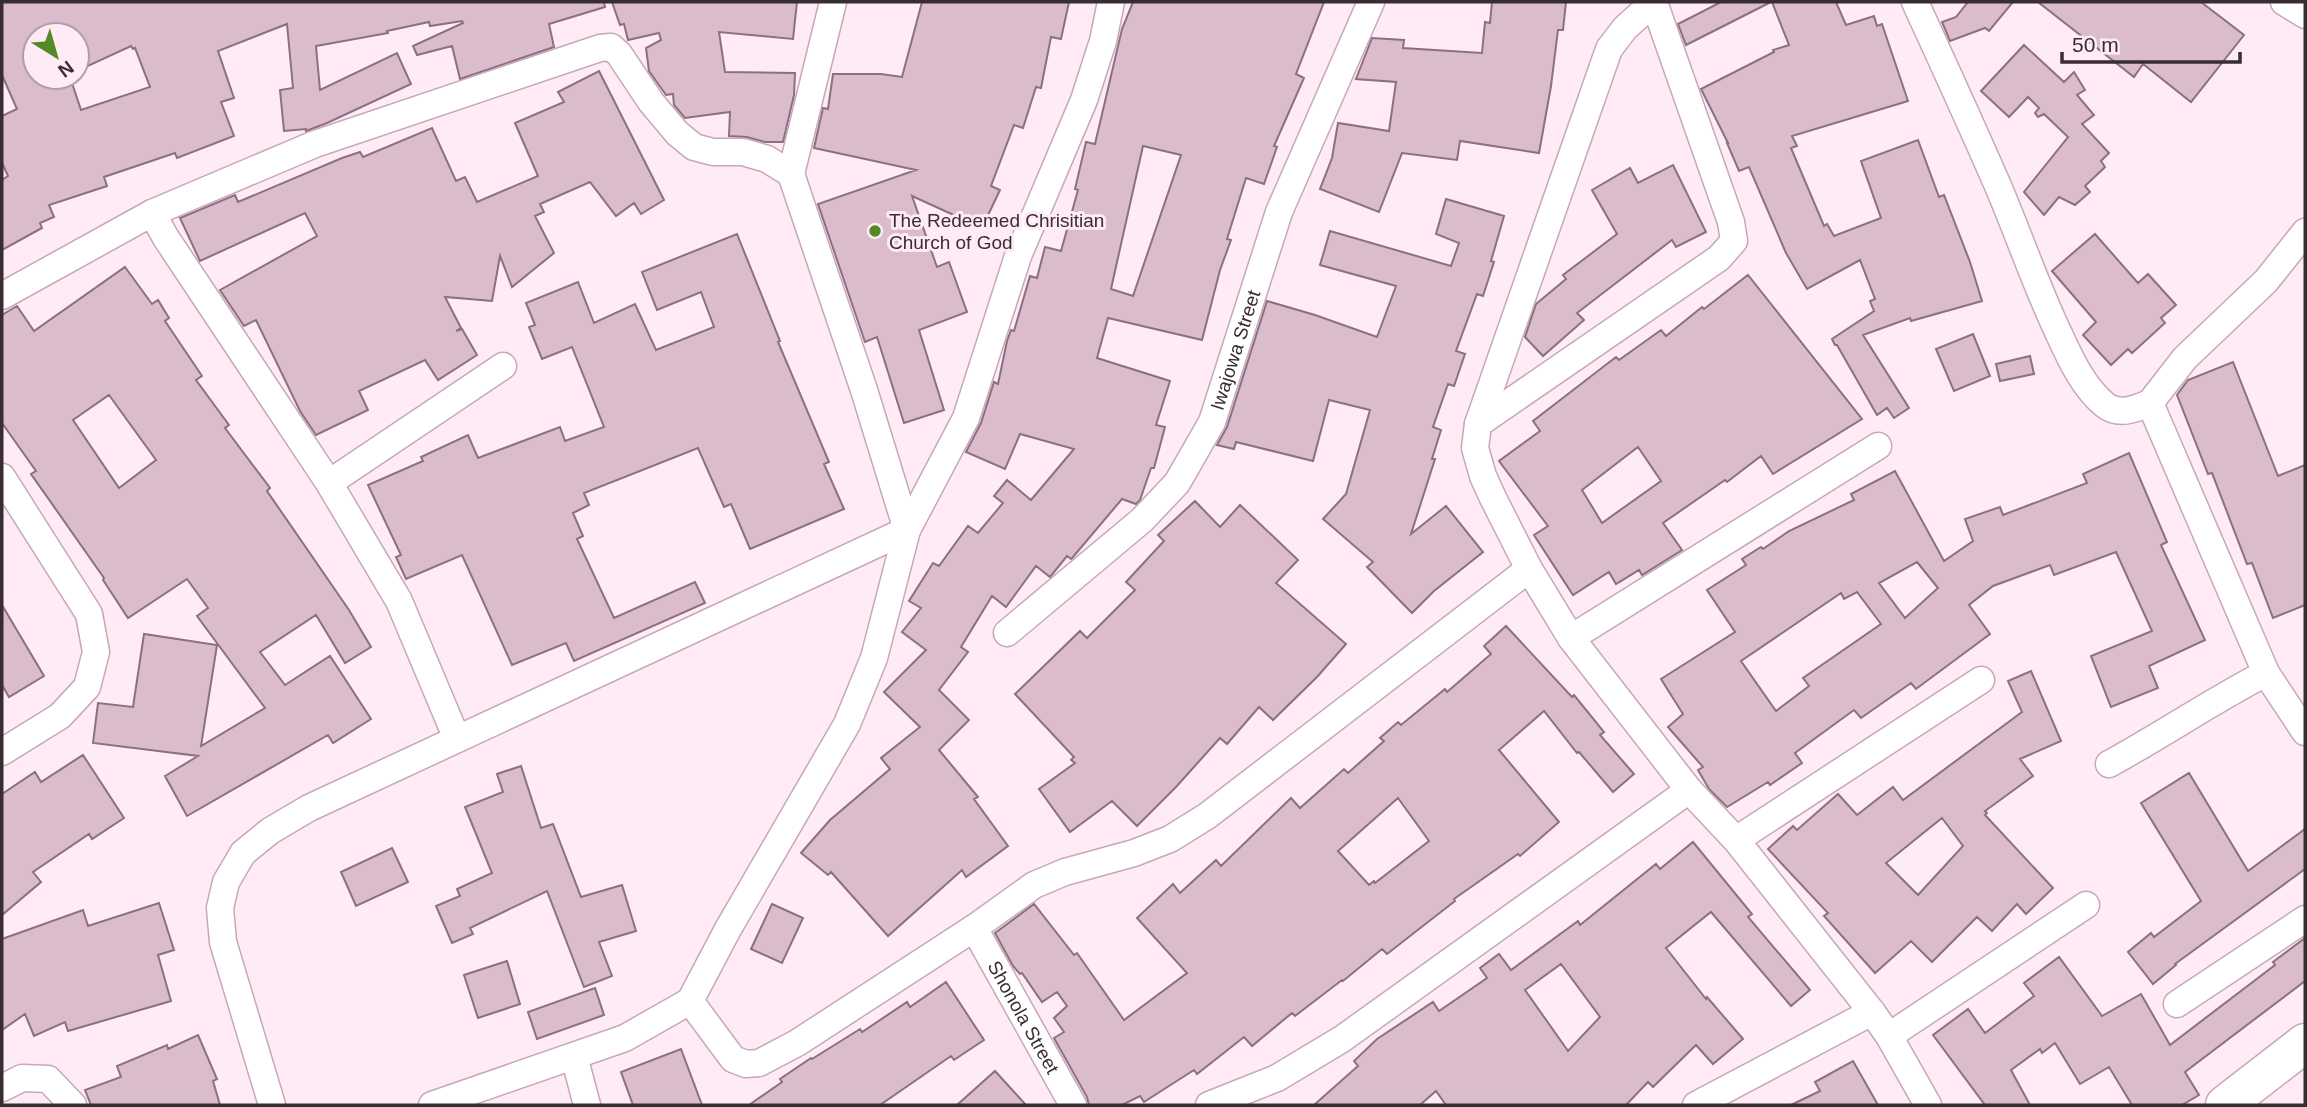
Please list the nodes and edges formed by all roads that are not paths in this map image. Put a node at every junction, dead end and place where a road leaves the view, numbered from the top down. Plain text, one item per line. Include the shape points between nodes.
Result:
1 (833, 2) edge
2 (1111, 2) edge
3 (1371, 2) edge
4 (1654, 2) edge
5 (1915, 2) edge
6 (2284, 2) edge
7 (2305, 15) edge
8 (792, 174) junction
9 (152, 213) junction
10 (2305, 232) edge
11 (2, 296) edge
12 (503, 366) dead end
13 (2150, 403) junction
14 (1478, 424) junction
15 (1878, 446) dead end
16 (2, 477) edge
17 (329, 483) junction
18 (908, 530) junction
19 (1529, 569) junction
20 (1007, 633) dead end
21 (1571, 638) junction
22 (2266, 673) junction
23 (1981, 680) dead end
24 (2305, 732) edge
25 (457, 739) junction
26 (2, 752) edge
27 (2109, 764) dead end
28 (1689, 790) junction
29 (1737, 840) junction
30 (2087, 905) dead end
31 (2305, 919) edge
32 (974, 928) junction
33 (690, 1001) junction
34 (2177, 1004) dead end
35 (1872, 1012) junction
36 (1889, 1036) junction
37 (2305, 1043) edge
38 (574, 1056) junction
39 (2, 1088) edge
40 (73, 1105) edge
41 (272, 1105) edge
42 (432, 1105) edge
43 (587, 1105) edge
44 (1073, 1105) edge
45 (1209, 1105) edge
46 (1696, 1105) edge
47 (1928, 1105) edge
48 (2225, 1105) edge

1 - 8 street
2 - 18 street via 1084,100 1018,257 966,418
3 - 20 street, Iwajowa Street via 1279,212 1212,422 1177,483 1142,520
4 - 14 street via 1609,49
4 - 14 street via 1734,241 1719,258
5 - 13 street via 2072,362 2105,405 2117,411
6 - 7 street
8 - 9 street via 768,159 743,152 694,147 677,133 611,47 315,144
8 - 18 street
9 - 11 street
9 - 17 street
10 - 13 street via 2266,281 2185,358
12 - 17 street
13 - 22 street
14 - 19 street via 1475,449 1483,476
15 - 21 street
16 - 26 street via 89,614 96,652 87,687 60,716
17 - 25 street via 399,601
18 - 25 street
18 - 33 street via 874,658 847,724
19 - 21 street
19 - 32 street via 1207,816 1170,839 1034,885
21 - 28 street
22 - 24 street
22 - 27 street
23 - 29 street
25 - 41 street via 270,831 243,853 226,881 220,908 223,942
28 - 29 street
28 - 45 street via 1342,1039 1277,1079
29 - 35 street
30 - 36 street
31 - 34 street
32 - 33 street via 759,1063 746,1065 733,1059
32 - 44 street, Shonola Street
33 - 38 street via 625,1038
35 - 36 street
35 - 46 street
36 - 47 street
37 - 48 main road
38 - 42 street
38 - 43 street
39 - 40 street via 22,1078 48,1079

